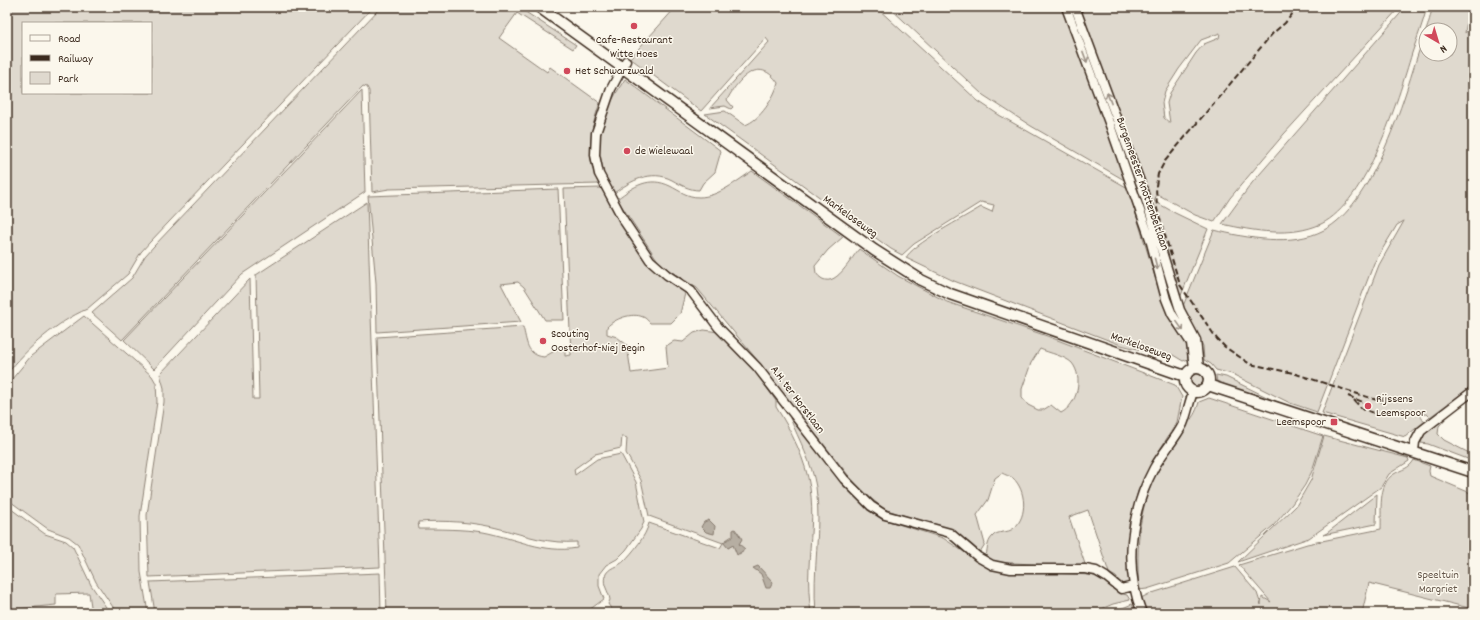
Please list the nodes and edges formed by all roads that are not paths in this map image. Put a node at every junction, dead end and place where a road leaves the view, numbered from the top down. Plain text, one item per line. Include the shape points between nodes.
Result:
1 (539, 7) edge
2 (1066, 7) edge
3 (1075, 7) edge
4 (1080, 33) junction
5 (624, 64) junction
6 (1196, 368) junction
7 (1185, 376) junction
8 (1208, 385) junction
9 (1473, 391) edge
10 (1193, 392) junction
11 (1414, 451) junction
12 (1473, 472) edge
13 (1134, 586) junction
14 (1142, 613) edge

1 - 5 main road, Markeloseweg
2 - 4 street, Burgemeester Knottenbeltlaan
3 - 4 street, Burgemeester Knottenbeltlaan
4 - 6 street, Burgemeester Knottenbeltlaan via 1142,187 1180,310 1196,340
5 - 7 main road, Markeloseweg via 874,250 921,280 988,308
5 - 13 street, A.H. ter Horstlaan via 598,124 595,144 600,174 617,207 650,260 692,291 719,328 757,367 826,458 853,488 871,506 885,515 950,533 978,557 992,565 1010,569 1085,569 1096,571 1122,589
6 - 7 main road
6 - 8 main road via 1207,373
7 - 10 main road via 1186,386
8 - 10 main road via 1200,392
8 - 11 main road
9 - 11 street via 1421,431 1415,442
10 - 13 street via 1183,424 1155,467 1138,504 1132,540
11 - 12 main road
13 - 14 street

